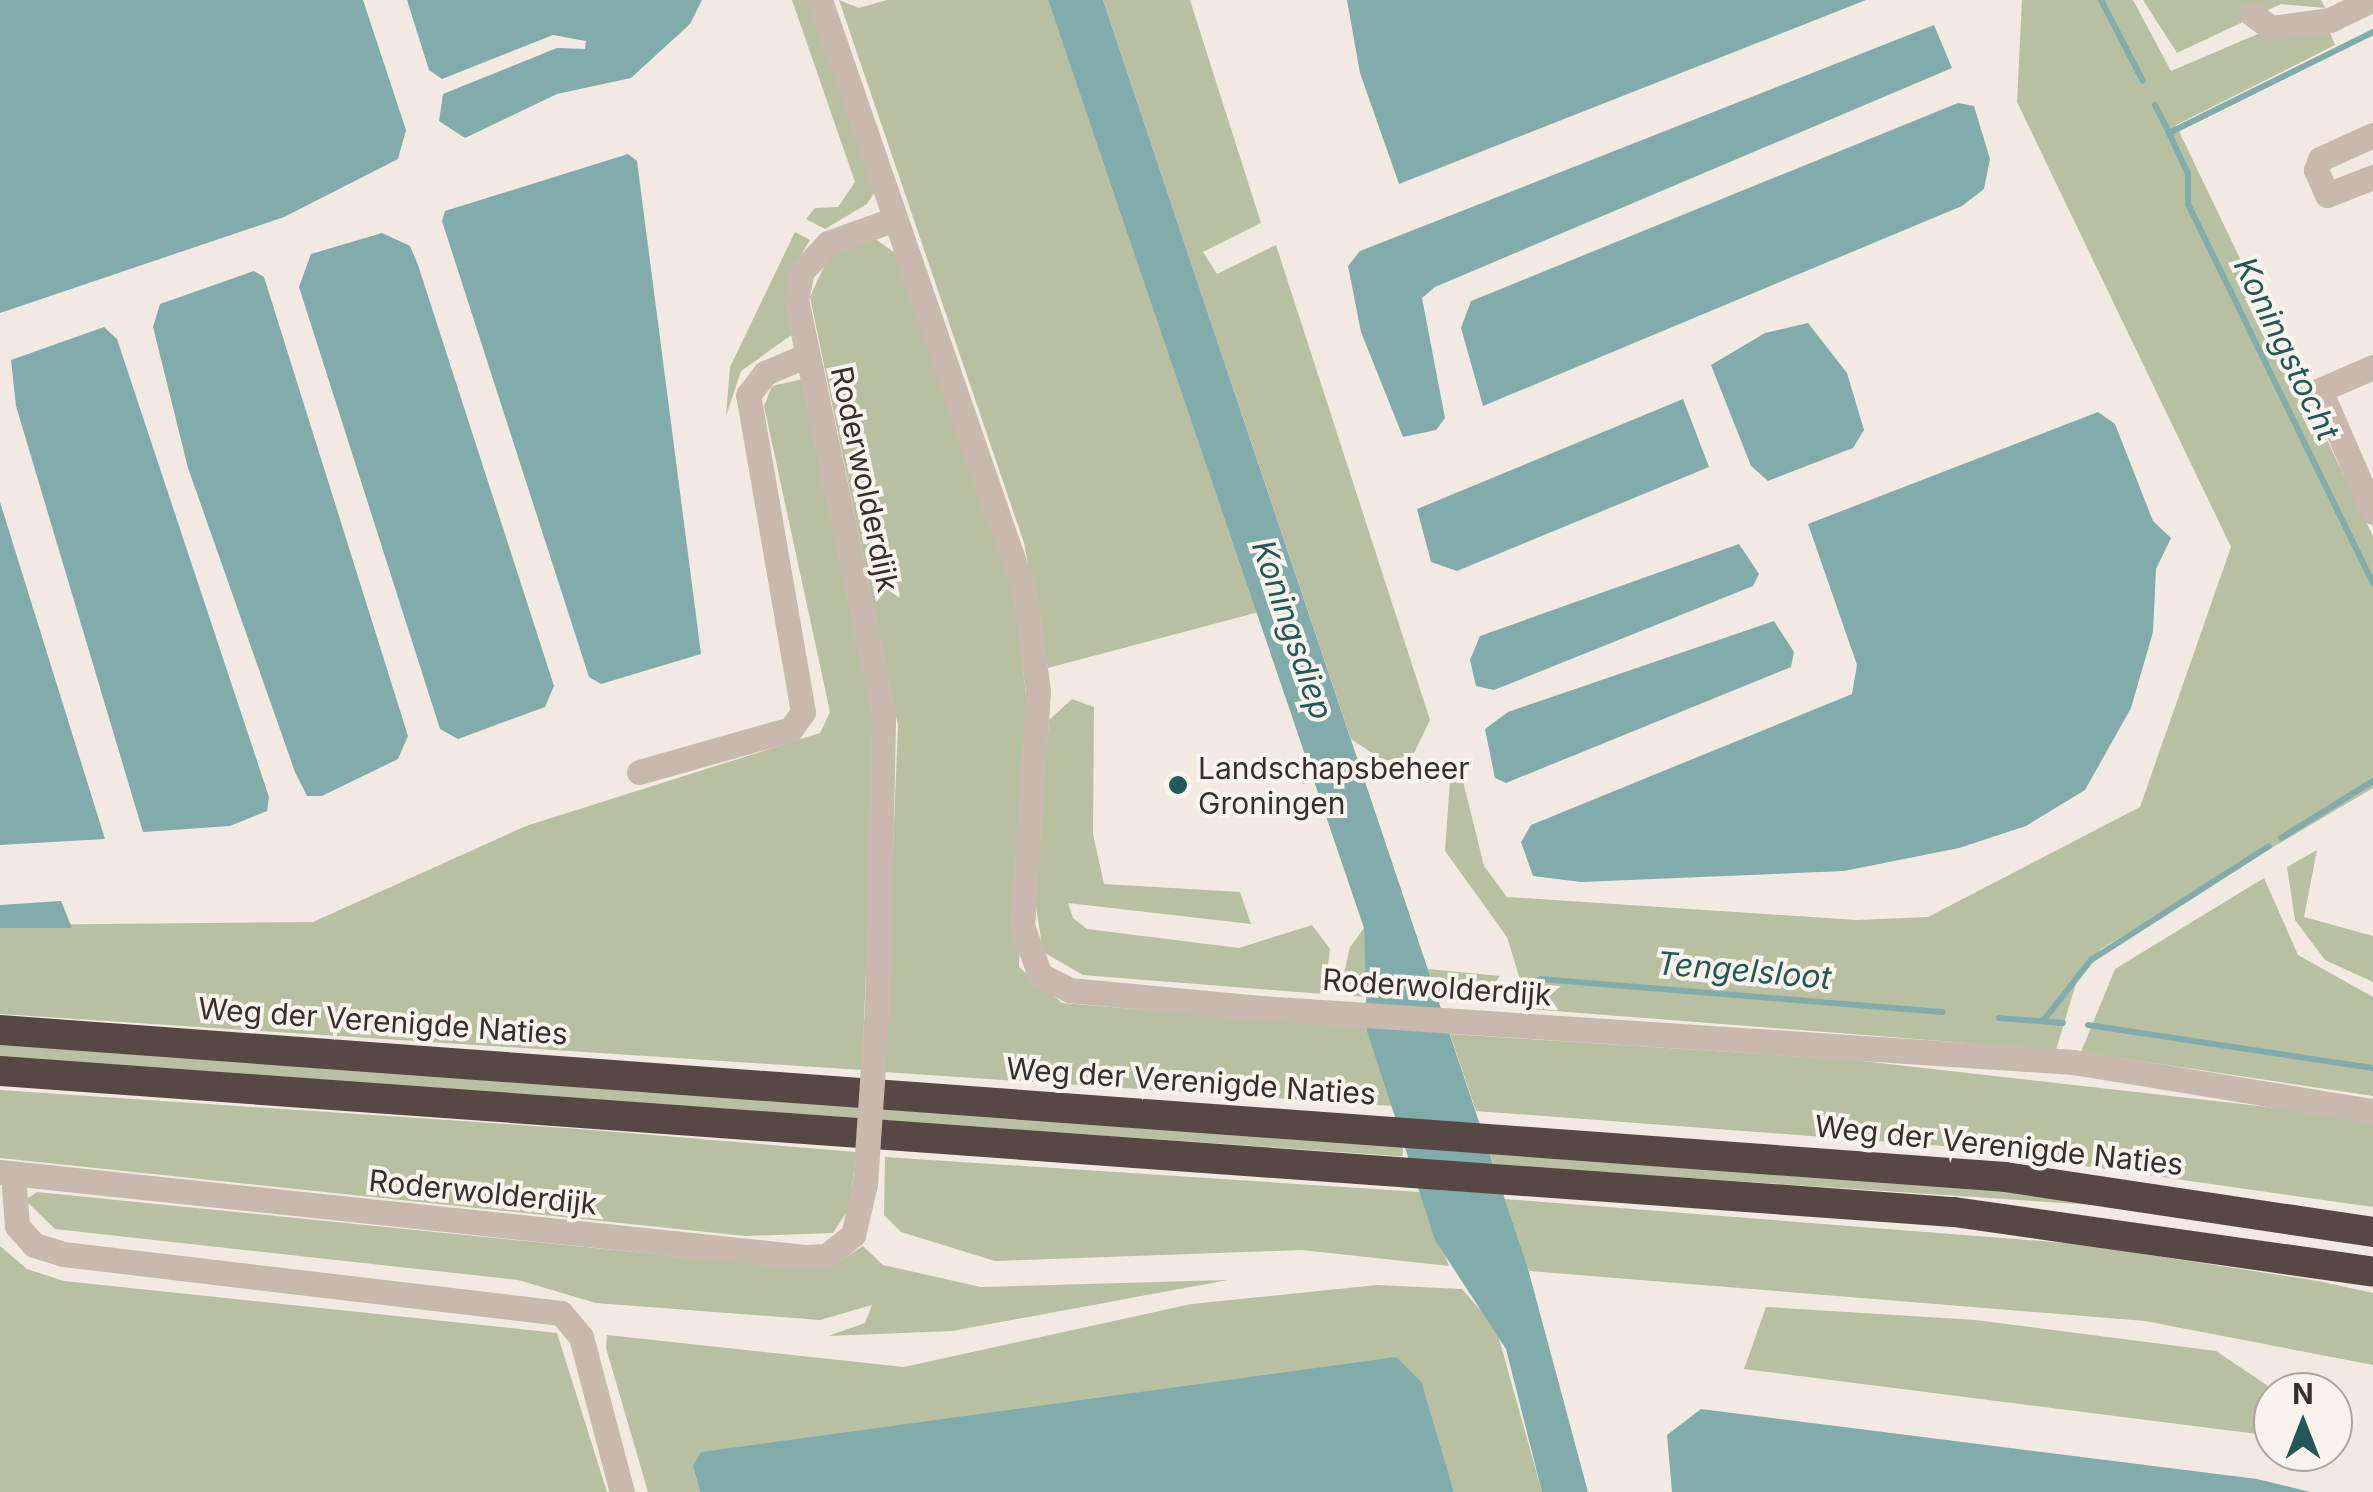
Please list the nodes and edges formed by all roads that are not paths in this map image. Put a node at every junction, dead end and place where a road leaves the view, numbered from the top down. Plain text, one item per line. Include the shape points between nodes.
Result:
1 (820, 0) edge
2 (2371, 0) edge
3 (2252, 14) dead end
4 (2373, 134) edge
5 (2373, 177) edge
6 (894, 219) junction
7 (805, 356) junction
8 (2373, 367) edge
9 (2373, 512) edge
10 (639, 772) dead end
11 (0, 1030) edge
12 (0, 1072) edge
13 (2373, 1112) edge
14 (7, 1173) edge
15 (2373, 1232) edge
16 (2373, 1272) edge
17 (622, 1492) edge

1 - 6 street, Roderwolderdijk
2 - 3 street via 2330,20 2271,28
4 - 5 street via 2320,159 2316,170 2327,195
6 - 7 street, Roderwolderdijk via 828,243 802,271 796,299
6 - 13 street, Roderwolderdijk via 998,506 1034,643 1027,954 1069,990 2073,1062
7 - 10 street, Roderwolderdijk via 765,373 748,396 803,712 791,729
7 - 14 street, Roderwolderdijk, bridge via 883,712 877,1010 865,1184 853,1235 826,1256 805,1257
8 - 9 street via 2320,390
11 - 15 highway, Weg der Verenigde Naties via 2093,1186
12 - 16 highway via 2056,1222
14 - 17 street, Roderwolderdijk via 17,1226 34,1245 63,1254 561,1313 581,1337

